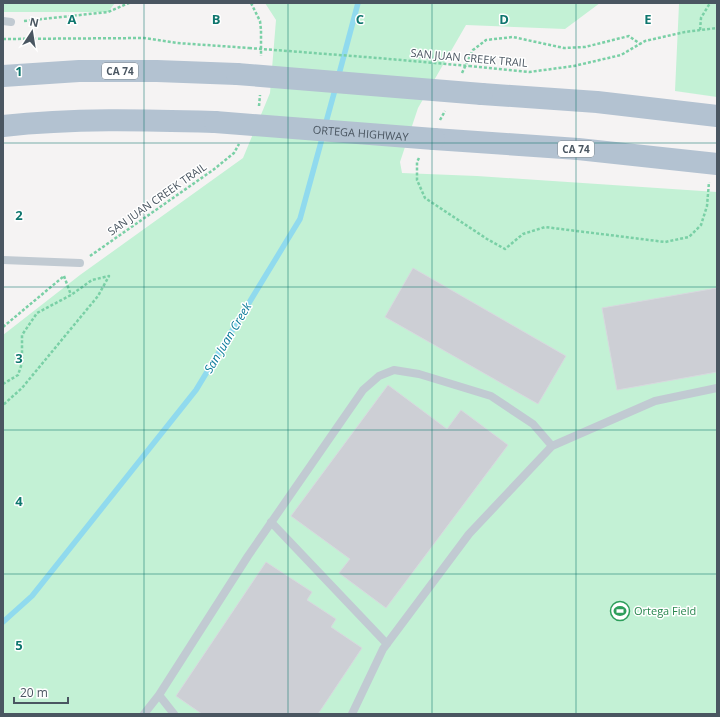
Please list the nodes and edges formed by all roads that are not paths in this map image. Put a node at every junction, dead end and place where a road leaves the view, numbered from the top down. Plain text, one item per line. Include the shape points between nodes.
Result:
1 (3, 76) edge
2 (717, 116) edge
3 (3, 126) edge
4 (717, 164) edge
5 (3, 260) edge
6 (80, 263) road end
7 (717, 388) edge
8 (552, 446) junction
9 (271, 522) junction
10 (388, 644) junction
11 (159, 696) junction
12 (144, 714) edge
13 (174, 714) edge
14 (352, 714) edge

1 - 2 main road, CA 74, bridge via 95,71 237,74 597,102
3 - 4 main road, ORTEGA HIGHWAY / CA 74, bridge via 86,120 215,122 578,149
5 - 6 lane
7 - 8 lane via 655,401
8 - 9 lane via 533,424 491,396 419,374 394,370 379,376 363,390
8 - 10 lane via 469,534
9 - 10 lane
9 - 11 lane
10 - 14 lane
11 - 12 lane
11 - 13 lane

